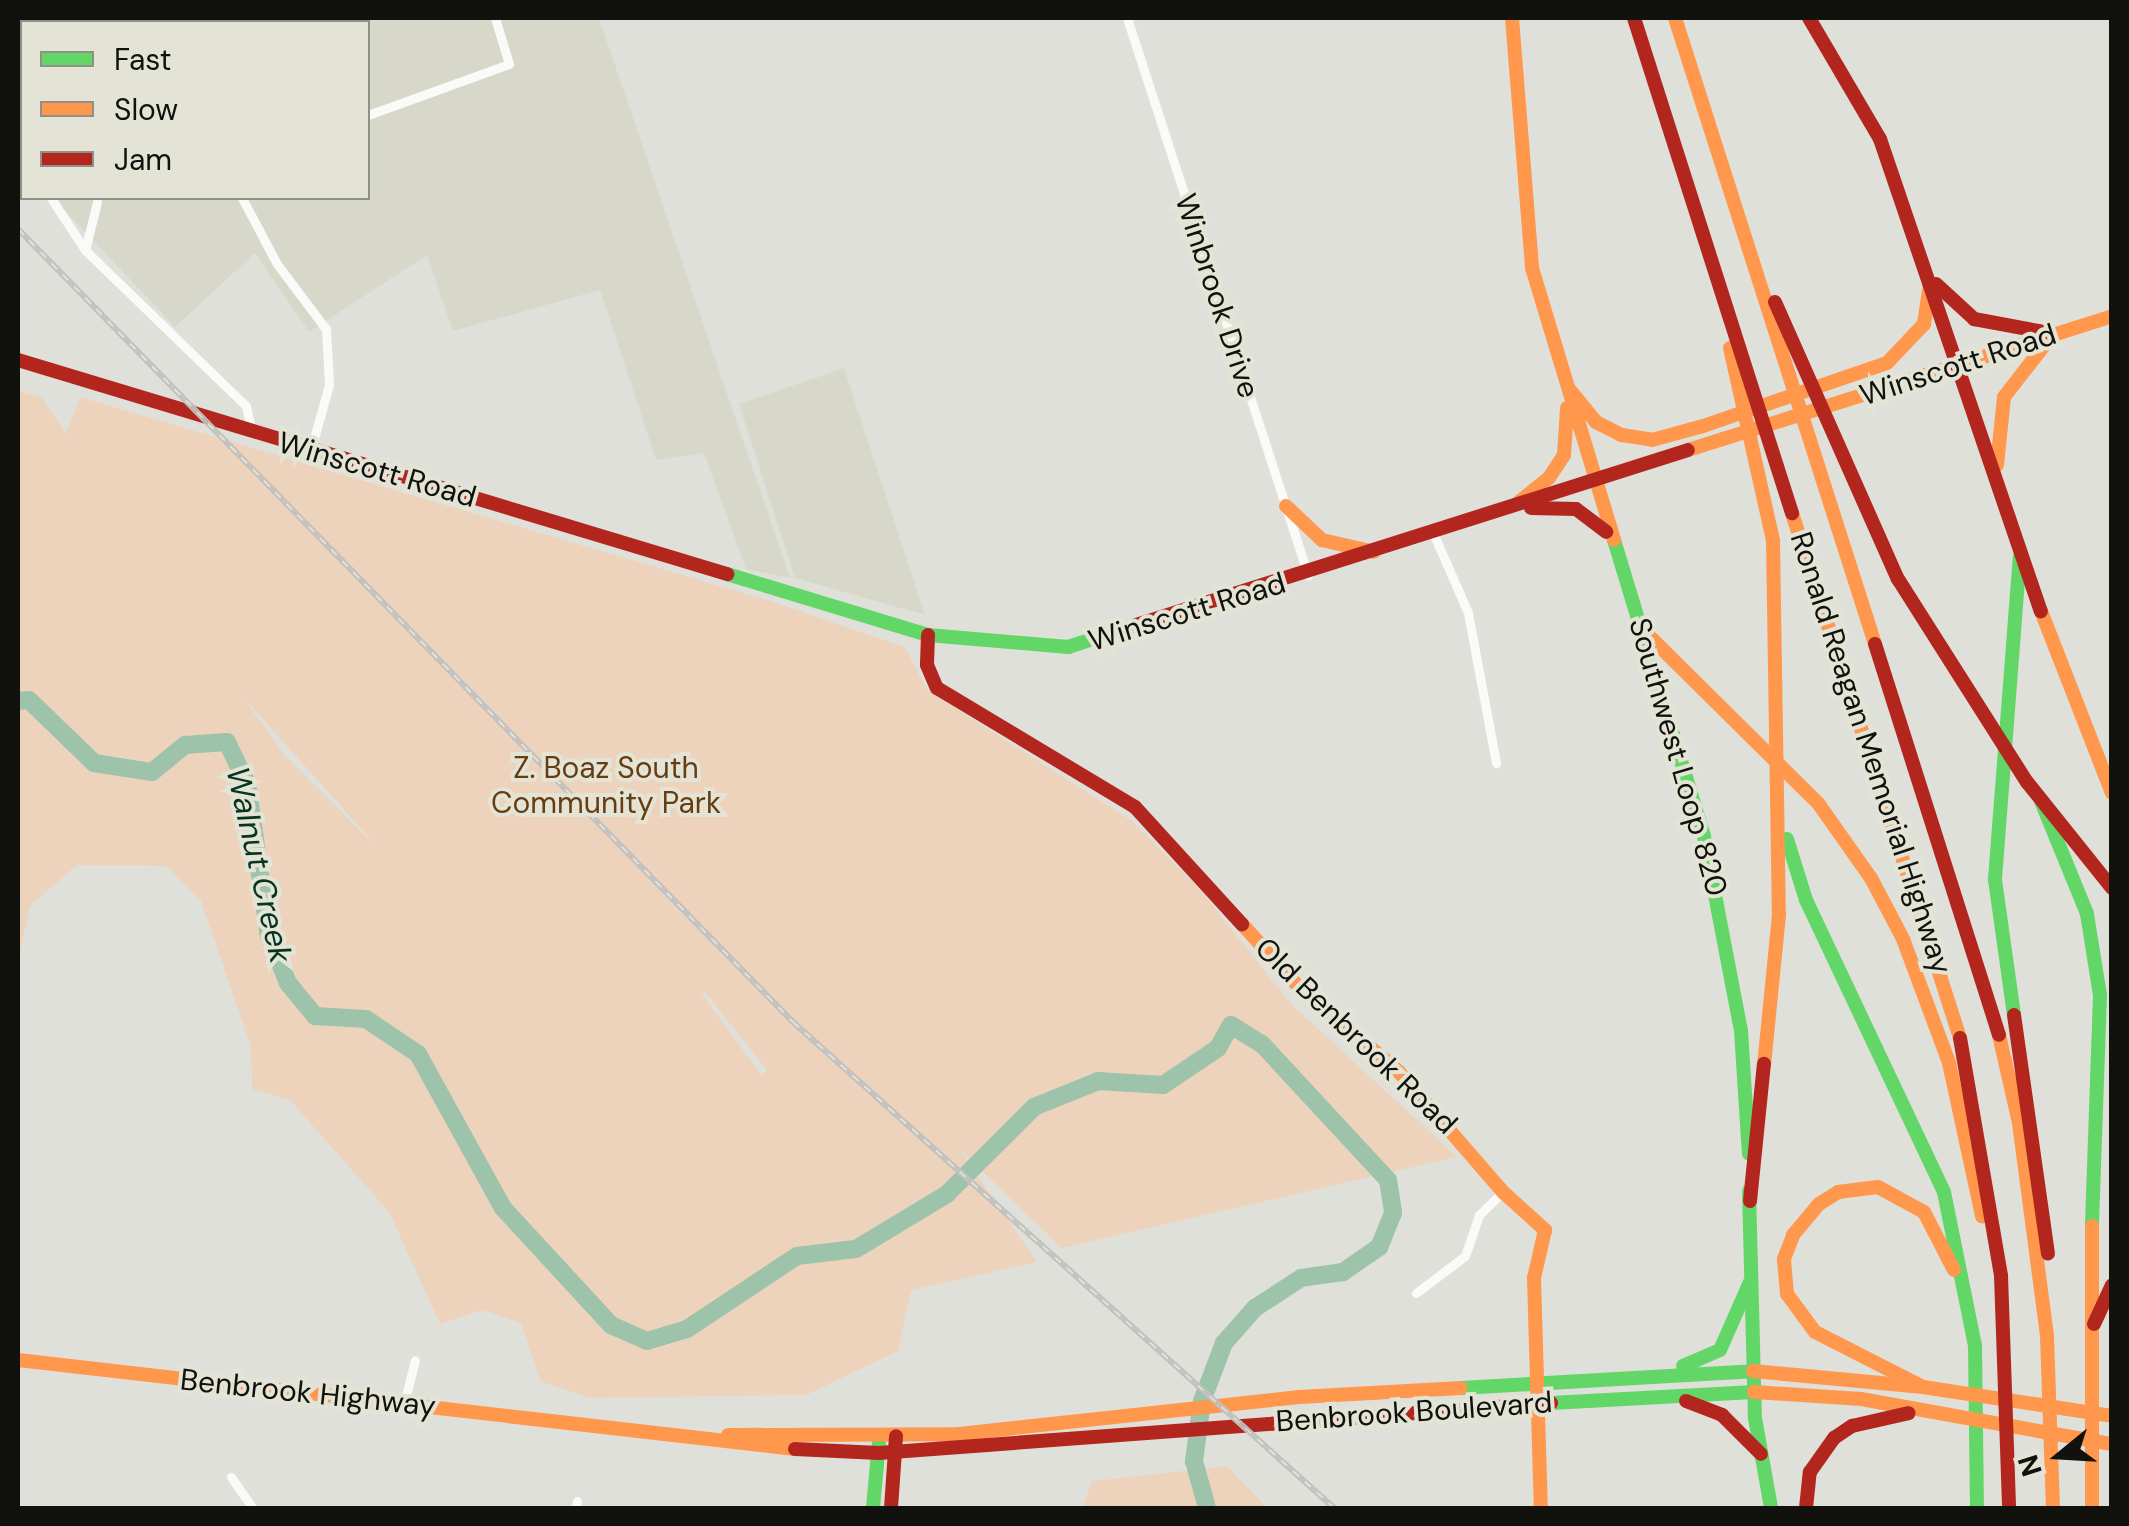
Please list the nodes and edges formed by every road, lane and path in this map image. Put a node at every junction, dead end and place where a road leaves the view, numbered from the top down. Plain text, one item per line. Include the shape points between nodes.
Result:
1 (495, 18) edge
2 (1126, 18) edge
3 (1512, 18) edge
4 (1634, 18) edge
5 (1675, 18) edge
6 (1809, 18) edge
7 (370, 114) edge
8 (52, 200) edge
9 (243, 200) edge
10 (97, 202) dead end
11 (85, 250) junction
12 (1931, 279) junction
13 (1762, 283) junction
14 (2112, 316) edge
15 (1731, 318) junction
16 (2055, 333) junction
17 (18, 360) edge
18 (1960, 364) junction
19 (1566, 385) junction
20 (252, 433) junction
21 (311, 449) junction
22 (1594, 482) junction
23 (1998, 486) junction
24 (1286, 506) junction
25 (1511, 509) junction
26 (1434, 535) junction
27 (1616, 550) junction
28 (1380, 552) junction
29 (2020, 557) junction
30 (1308, 575) junction
31 (1644, 630) junction
32 (928, 636) junction
33 (1496, 763) dead end
34 (2112, 793) edge
35 (2040, 801) junction
36 (1781, 814) junction
37 (2112, 888) edge
38 (1503, 1192) junction
39 (1750, 1201) junction
40 (2001, 1276) junction
41 (1750, 1282) junction
42 (2112, 1285) edge
43 (1416, 1294) dead end
44 (1972, 1327) junction
45 (2048, 1337) junction
46 (2090, 1339) junction
47 (18, 1360) edge
48 (415, 1360) dead end
49 (1753, 1371) junction
50 (1646, 1374) junction
51 (1539, 1381) junction
52 (1930, 1388) junction
53 (1754, 1392) junction
54 (1662, 1396) junction
55 (404, 1404) junction
56 (1540, 1404) junction
57 (1922, 1411) junction
58 (2112, 1416) edge
59 (599, 1425) joint
60 (714, 1436) junction
61 (880, 1436) junction
62 (896, 1436) junction
63 (2112, 1444) edge
64 (879, 1453) junction
65 (896, 1453) junction
66 (1761, 1454) junction
67 (231, 1477) dead end
68 (1976, 1503) edge
69 (253, 1508) edge
70 (874, 1508) edge
71 (891, 1508) edge
72 (1541, 1508) edge
73 (1771, 1508) edge
74 (1806, 1508) edge
75 (2009, 1508) edge
76 (2053, 1508) edge
77 (2092, 1508) edge

1 - 7 street via 510,64
2 - 24 street, Winbrook Drive
3 - 19 main road, Southwest Loop 820 via 1532,268
4 - 15 main road, Ronald Reagan Memorial Highway
5 - 13 main road, Ronald Reagan Memorial Highway
6 - 12 main road via 1880,139
8 - 11 street, Winscott Road
9 - 21 street via 277,264 326,328 329,385
10 - 11 street
11 - 20 street, Winscott Road via 246,406
12 - 16 main road via 1974,319
12 - 18 main road
12 - 19 main road via 1924,324 1887,363 1703,426 1652,440 1622,434 1596,422
13 - 35 main road via 1784,316 1831,438 1898,579
13 - 45 main road, Ronald Reagan Memorial Highway via 1990,998 2019,1124
14 - 16 main road, Winscott Road
15 - 36 main road via 1730,352 1772,541
15 - 40 main road, Ronald Reagan Memorial Highway via 1942,970 1974,1095
16 - 18 main road, Winscott Road
16 - 23 main road via 2004,397
17 - 20 main road, Winscott Road
18 - 22 main road, Winscott Road
18 - 23 main road
19 - 22 main road, Southwest Loop 820
19 - 25 main road via 1564,455 1549,478
20 - 21 main road, Winscott Road
21 - 32 main road, Winscott Road
22 - 25 main road, Winscott Road
22 - 27 main road, Southwest Loop 820
23 - 29 main road
24 - 28 main road via 1322,540
24 - 30 street, Winbrook Drive
25 - 26 main road, Winscott Road
25 - 27 main road via 1576,509 1603,528
26 - 28 main road, Winscott Road
26 - 33 street via 1468,612
27 - 31 main road, Southwest Loop 820
28 - 30 main road, Winscott Road
29 - 34 main road
29 - 45 main road via 1998,798 1997,922 2038,1159 2055,1320
30 - 32 main road, Winscott Road via 1068,647
31 - 39 main road, Southwest Loop 820 via 1726,935 1742,1049
31 - 40 main road via 1818,804 1871,878 1923,988 1968,1130 1986,1249
32 - 38 main road, Old Benbrook Road via 927,665 938,688 1135,807 1298,986 1450,1125
35 - 37 main road
35 - 46 main road via 2088,914 2100,995
36 - 39 main road via 1777,935
36 - 44 main road via 1806,900 1944,1192
38 - 43 street via 1479,1215 1465,1256
38 - 51 main road, Old Benbrook Road via 1545,1230 1534,1278
39 - 41 main road, Southwest Loop 820
40 - 75 main road, Ronald Reagan Memorial Highway
41 - 49 main road, Southwest Loop 820
41 - 50 main road via 1720,1350 1698,1363
42 - 46 main road
44 - 52 main road via 1950,1255 1909,1200 1859,1187 1838,1192 1803,1220 1782,1278 1799,1316 1837,1346
44 - 68 main road
45 - 76 main road, Ronald Reagan Memorial Highway
46 - 77 main road
47 - 55 main road, Benbrook Highway
48 - 55 street
49 - 50 main road, Benbrook Boulevard
49 - 52 main road, Benbrook Boulevard
49 - 53 main road, Southwest Loop 820
50 - 51 main road, Benbrook Boulevard
51 - 56 main road
51 - 62 main road, Benbrook Boulevard
52 - 58 main road, Benbrook Boulevard
53 - 54 main road, Benbrook Boulevard
53 - 57 main road, Benbrook Boulevard via 1861,1399
53 - 66 main road, Southwest Loop 820
54 - 56 main road, Benbrook Boulevard
54 - 66 main road via 1722,1415
55 - 59 main road, Benbrook Highway
56 - 65 main road, Benbrook Boulevard
56 - 72 main road
57 - 63 main road, Benbrook Boulevard
57 - 74 main road via 1852,1426 1834,1438 1810,1472
59 - 60 main road, Benbrook Boulevard
60 - 61 main road, Benbrook Boulevard
60 - 64 main road, Benbrook Boulevard via 765,1448
61 - 62 main road, Benbrook Boulevard
61 - 64 main road
62 - 65 main road
64 - 65 main road, Benbrook Boulevard
64 - 70 main road
65 - 71 main road
66 - 73 main road, Southwest Loop 820
67 - 69 street

